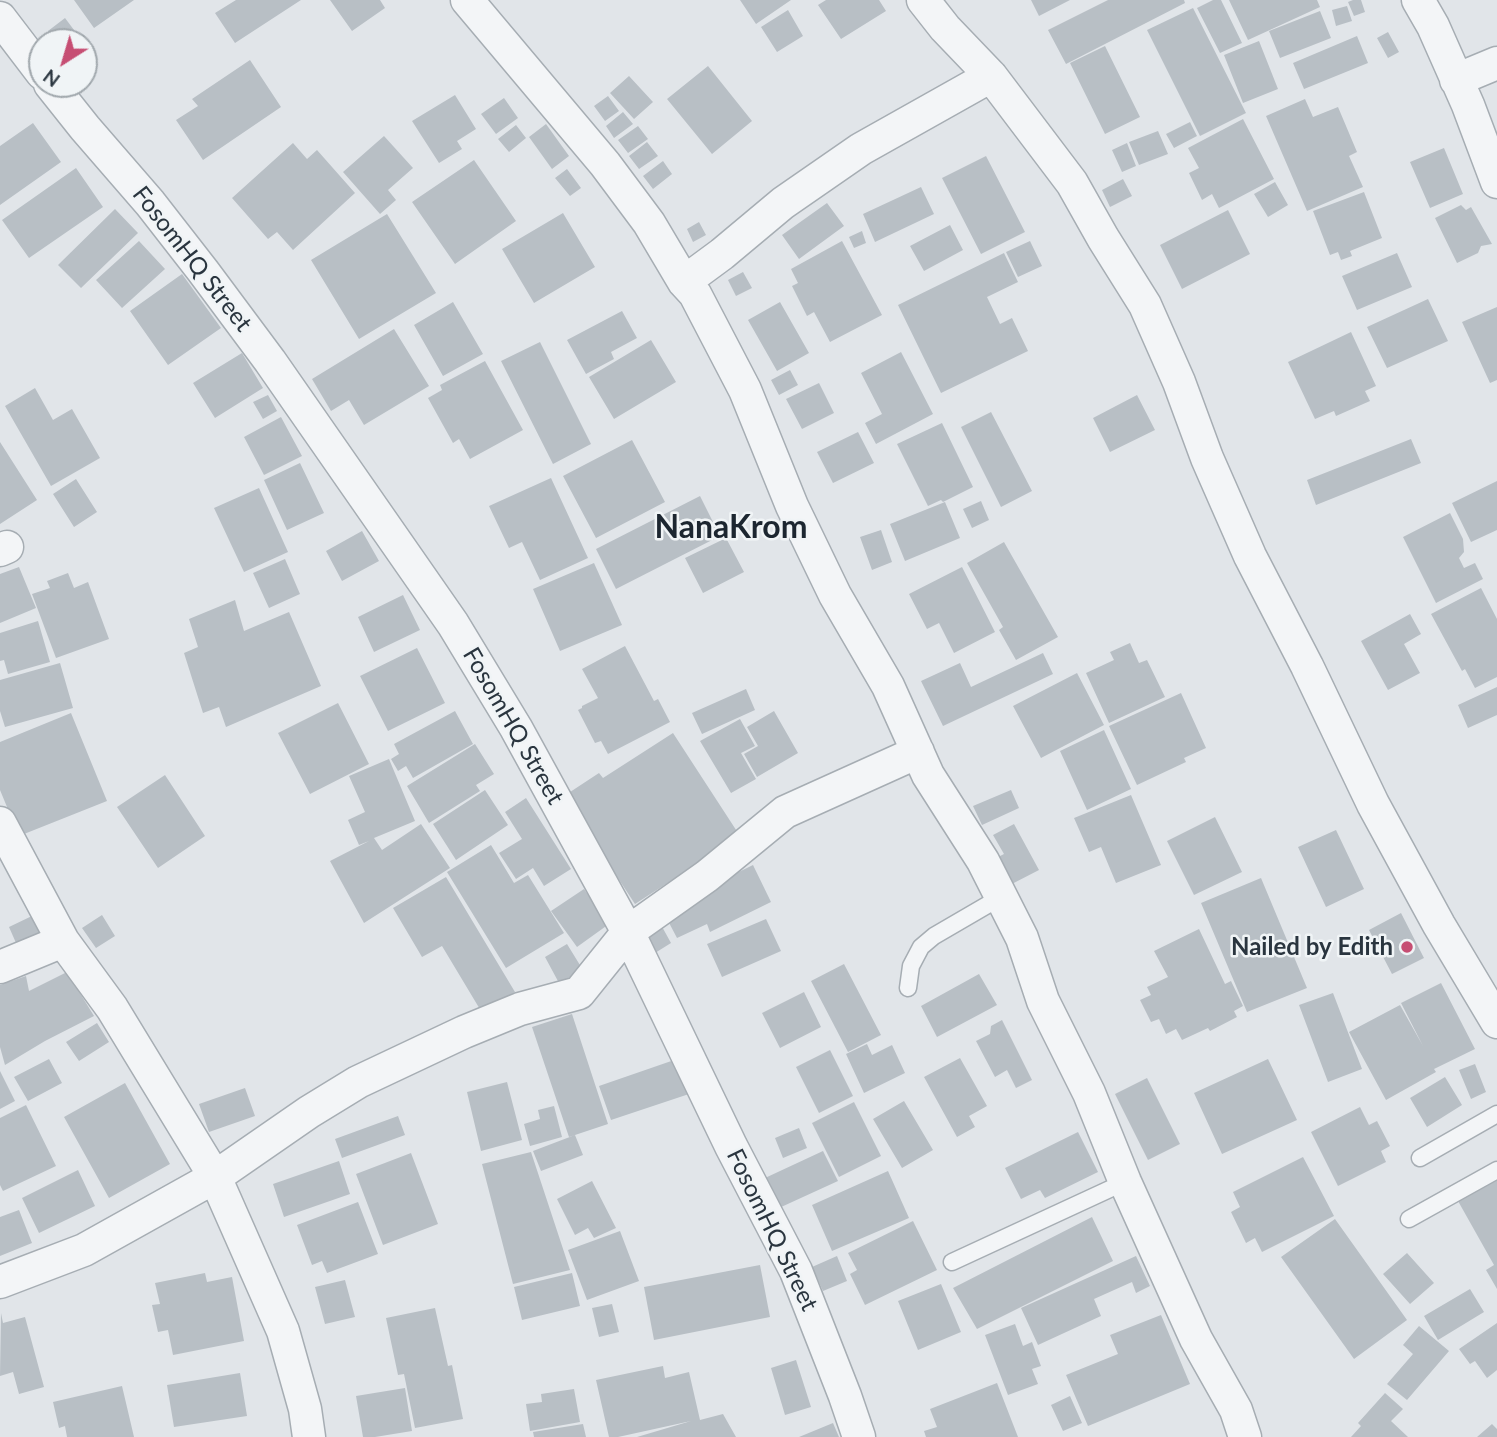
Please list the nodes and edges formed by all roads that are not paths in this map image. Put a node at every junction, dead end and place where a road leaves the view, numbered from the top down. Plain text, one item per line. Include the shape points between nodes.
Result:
1 (467, 0) edge
2 (923, 0) edge
3 (1418, 0) edge
4 (0, 18) edge
5 (28, 55) edge
6 (1497, 63) edge
7 (990, 76) junction
8 (1456, 80) junction
9 (61, 98) edge
10 (1497, 182) edge
11 (684, 282) junction
12 (918, 752) junction
13 (0, 823) edge
14 (1001, 897) junction
15 (628, 932) junction
16 (63, 941) junction
17 (0, 967) edge
18 (908, 988) dead end
19 (1497, 1022) edge
20 (1497, 1114) edge
21 (1420, 1158) dead end
22 (1497, 1170) edge
23 (215, 1177) junction
24 (1125, 1182) junction
25 (1409, 1219) dead end
26 (952, 1262) dead end
27 (0, 1282) edge
28 (309, 1437) edge
29 (859, 1437) edge
30 (1245, 1437) edge

1 - 11 street via 605,164 649,223
2 - 7 street
3 - 8 street
4 - 5 street
6 - 8 street
7 - 11 street via 861,149 783,203
7 - 19 street via 1072,183 1146,305 1250,556 1380,816
8 - 10 street
9 - 15 street, FosomHQ Street via 204,271 453,624
11 - 12 street via 746,390 792,506
12 - 14 street
12 - 15 street via 785,812
13 - 16 street
14 - 18 lane via 921,947 911,966
14 - 24 street via 1023,938 1043,1002
15 - 23 street via 579,993 520,1009 358,1082
15 - 29 street, FosomHQ Street via 796,1270
16 - 17 street
16 - 23 street via 112,1008
20 - 21 lane
22 - 25 lane
23 - 27 street via 84,1250
23 - 28 street via 283,1331
24 - 26 lane
24 - 30 street

